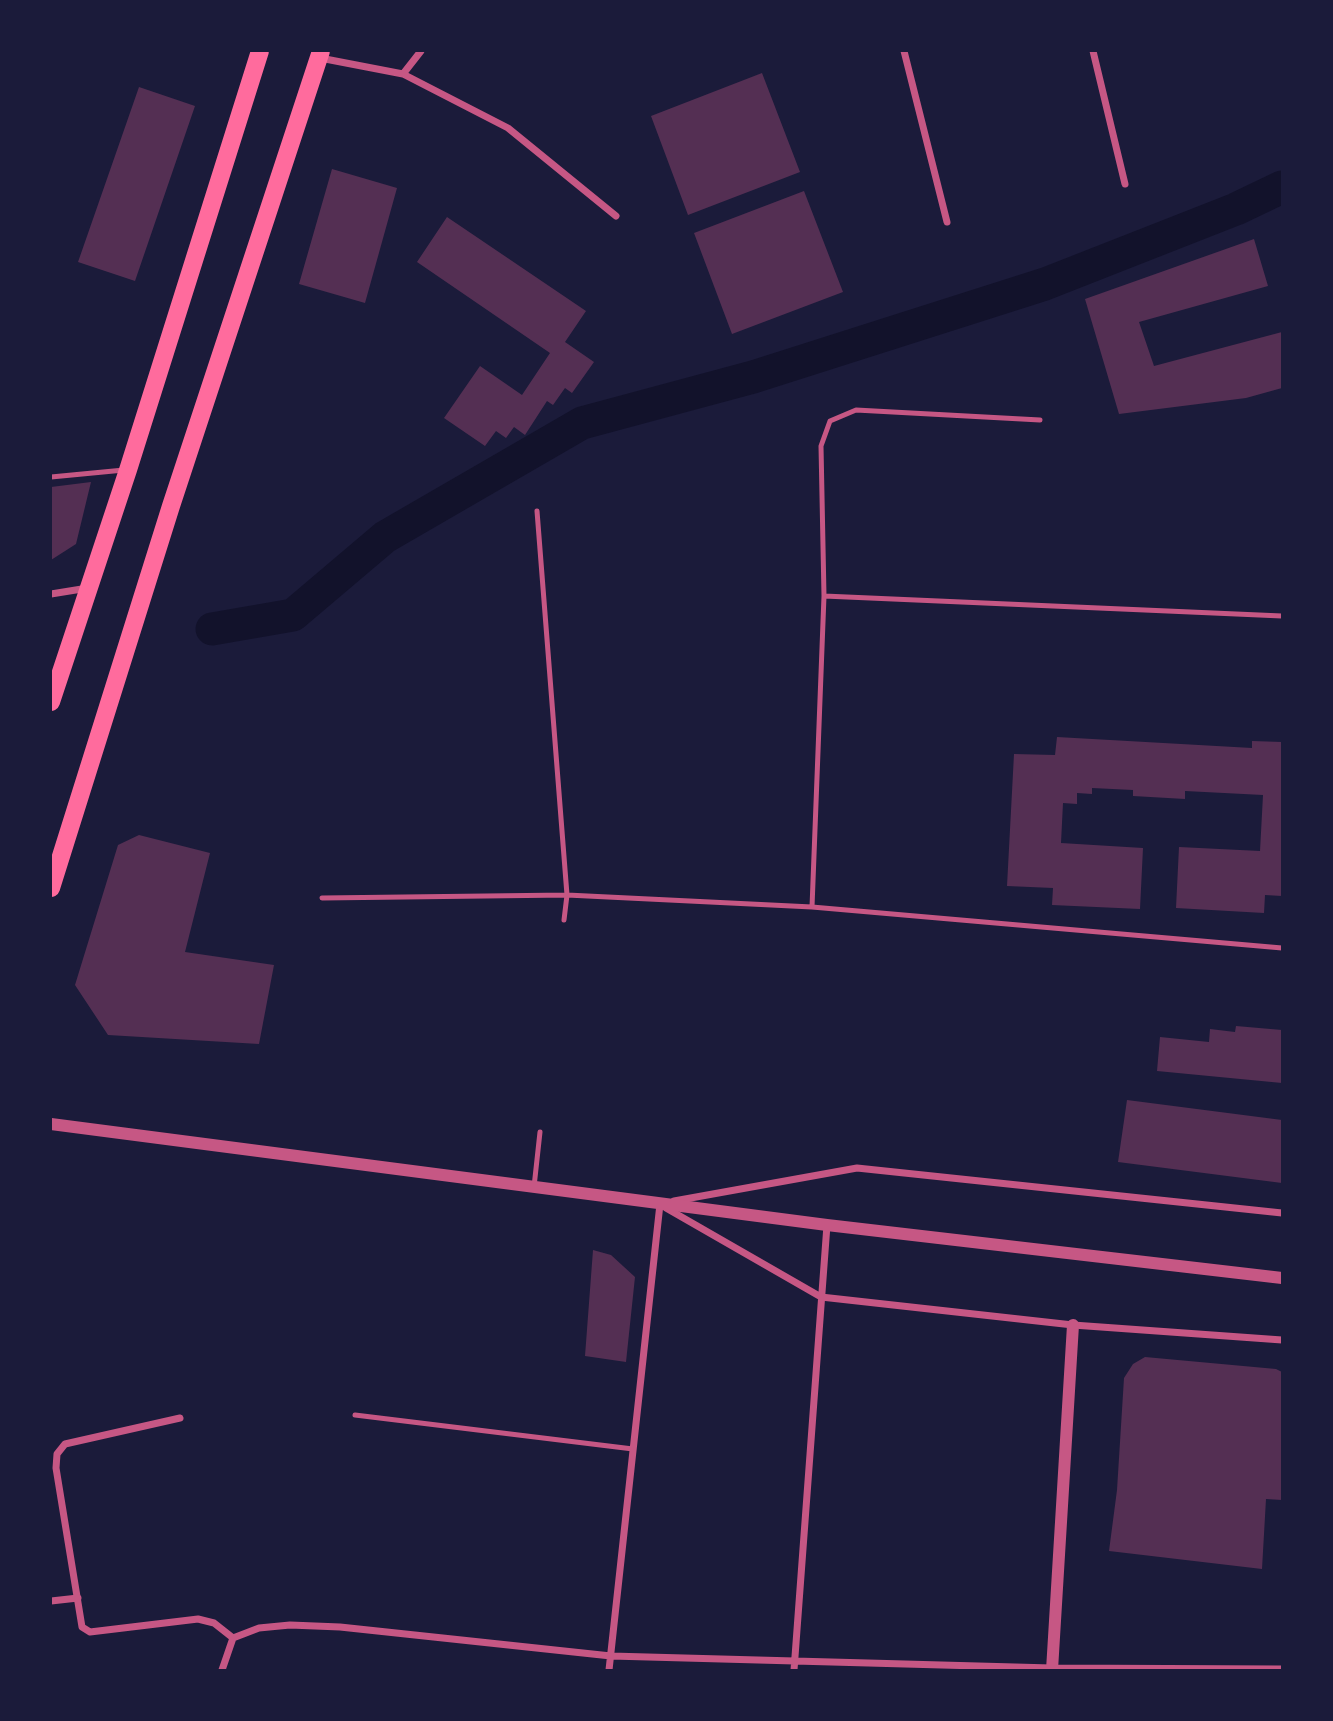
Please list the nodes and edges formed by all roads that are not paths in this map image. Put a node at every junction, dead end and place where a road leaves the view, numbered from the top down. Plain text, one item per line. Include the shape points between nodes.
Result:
1 (260, 51) edge
2 (421, 51) edge
3 (904, 51) edge
4 (1093, 51) edge
5 (320, 54) edge
6 (404, 74) junction
7 (1125, 184) dead end
8 (616, 216) dead end
9 (947, 222) dead end
10 (1040, 420) dead end
11 (128, 470) junction
12 (51, 477) edge
13 (537, 511) dead end
14 (90, 588) junction
15 (51, 594) edge
16 (824, 596) junction
17 (1282, 616) edge
18 (51, 702) edge
19 (56, 853) edge
20 (51, 888) edge
21 (567, 895) junction
22 (322, 898) dead end
23 (812, 907) junction
24 (564, 920) dead end
25 (1282, 948) edge
26 (51, 1124) edge
27 (540, 1132) dead end
28 (534, 1187) junction
29 (660, 1204) junction
30 (1282, 1213) edge
31 (827, 1225) junction
32 (1282, 1278) edge
33 (821, 1297) junction
34 (1073, 1325) junction
35 (1282, 1340) edge
36 (355, 1415) dead end
37 (180, 1418) dead end
38 (633, 1450) junction
39 (78, 1598) junction
40 (51, 1601) edge
41 (233, 1638) junction
42 (611, 1656) junction
43 (795, 1661) junction
44 (1052, 1669) edge
45 (1282, 1669) edge
46 (222, 1670) edge
47 (609, 1670) edge
48 (794, 1670) edge

1 - 11 main road
2 - 6 street
3 - 9 street
4 - 7 street
5 - 6 street
5 - 19 main road
6 - 8 street via 508,128
10 - 16 lane via 856,410 830,421 821,446
11 - 12 lane
11 - 14 main road
13 - 21 lane
14 - 15 street
14 - 18 main road
16 - 17 lane
16 - 23 lane
19 - 20 main road
21 - 22 lane
21 - 23 lane
21 - 24 lane
23 - 25 lane
26 - 28 street
27 - 28 lane
28 - 29 street
29 - 30 street via 857,1168
29 - 31 street
29 - 33 street
29 - 38 street
31 - 32 street
31 - 33 street
33 - 34 street
33 - 43 street
34 - 35 street
34 - 44 street
36 - 38 lane
37 - 39 street via 65,1444 57,1454
38 - 42 street
39 - 40 street
39 - 41 street via 82,1627 90,1632 198,1619 214,1623
41 - 42 street via 259,1628 340,1627
41 - 46 street
42 - 43 street
42 - 47 street
43 - 44 street
43 - 48 street
44 - 45 street

